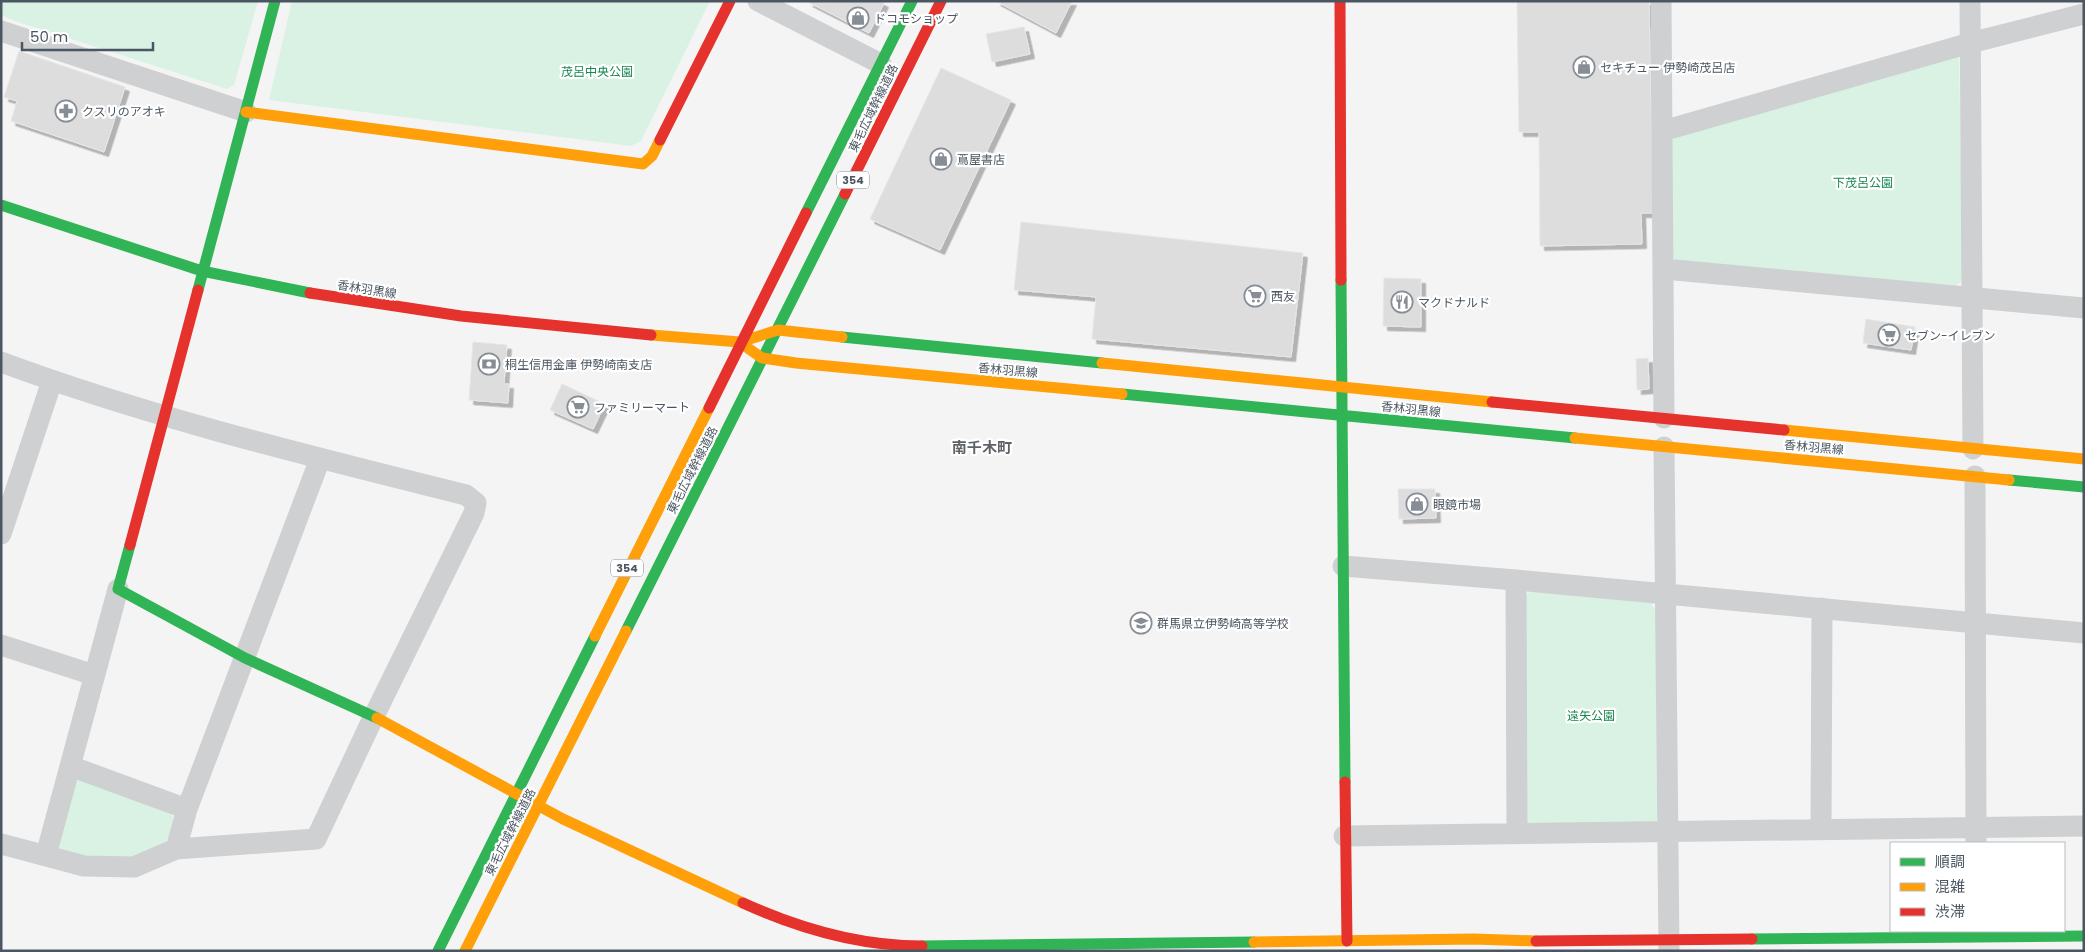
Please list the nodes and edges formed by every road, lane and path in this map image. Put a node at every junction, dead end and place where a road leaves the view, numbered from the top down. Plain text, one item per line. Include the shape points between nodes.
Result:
1 (275, 1) edge
2 (730, 1) edge
3 (758, 1) edge
4 (912, 1) edge
5 (942, 1) edge
6 (1340, 1) edge
7 (1661, 1) edge
8 (1970, 1) edge
9 (2084, 14) edge
10 (1, 31) edge
11 (1970, 43) junction
12 (881, 64) junction
13 (246, 112) junction
14 (1662, 128) junction
15 (1, 205) edge
16 (1664, 269) junction
17 (202, 271) junction
18 (1972, 296) junction
19 (2084, 308) edge
20 (778, 330) junction
21 (740, 342) junction
22 (762, 358) junction
23 (1, 362) edge
24 (52, 381) junction
25 (1341, 388) junction
26 (163, 415) junction
27 (1341, 416) junction
28 (1664, 418) junction
29 (1664, 447) junction
30 (1973, 449) junction
31 (320, 459) junction
32 (2084, 459) edge
33 (1975, 476) junction
34 (2084, 487) edge
35 (7, 493) edge
36 (1, 534) edge
37 (1343, 566) junction
38 (1516, 580) junction
39 (118, 589) junction
40 (1667, 595) junction
41 (1822, 608) junction
42 (1976, 622) junction
43 (2084, 633) edge
44 (1, 646) edge
45 (245, 658) junction
46 (94, 675) junction
47 (374, 716) junction
48 (70, 766) junction
49 (515, 794) junction
50 (539, 806) junction
51 (187, 809) junction
52 (2084, 826) edge
53 (1821, 829) junction
54 (1517, 832) junction
55 (1667, 832) junction
56 (1976, 835) edge
57 (1344, 836) junction
58 (1, 844) edge
59 (176, 850) junction
60 (46, 855) junction
61 (2084, 936) edge
62 (1975, 939) edge
63 (1347, 946) edge
64 (1669, 946) edge
65 (982, 949) edge
66 (438, 951) edge
67 (465, 951) edge

1 - 13 main road
2 - 13 main road via 652,156 643,164
3 - 12 street
4 - 12 main road, 東毛広域幹線道路 / 354
5 - 20 main road, 東毛広域幹線道路 / 354
6 - 25 main road
7 - 14 street
8 - 11 street
9 - 11 street
10 - 13 street
11 - 14 street via 1672,128
11 - 18 street
12 - 21 main road, 東毛広域幹線道路 / 354
13 - 17 main road
14 - 16 street
15 - 17 main road, 香林羽黒線
16 - 18 street
16 - 28 street
17 - 21 main road, 香林羽黒線 via 318,295 427,312
17 - 26 main road
18 - 19 street
18 - 30 street
20 - 21 main road, 香林羽黒線
20 - 22 main road, 東毛広域幹線道路 / 354
20 - 25 main road, 香林羽黒線
21 - 22 main road, 香林羽黒線
21 - 49 main road, 東毛広域幹線道路 / 354
22 - 27 main road, 香林羽黒線
22 - 50 main road, 東毛広域幹線道路 / 354
23 - 24 street
24 - 26 street
24 - 35 street
25 - 27 main road
25 - 28 main road, 香林羽黒線
26 - 31 street
26 - 39 main road
27 - 29 main road, 香林羽黒線
27 - 37 main road
28 - 30 main road, 香林羽黒線
29 - 33 main road, 香林羽黒線
29 - 40 street
30 - 32 main road, 香林羽黒線
31 - 45 street
31 - 47 street via 466,495 476,503 474,513
33 - 34 main road, 香林羽黒線
33 - 42 street
35 - 36 street
37 - 38 street
37 - 57 main road
38 - 40 street
38 - 54 street
39 - 45 main road
39 - 46 street
40 - 41 street
40 - 55 street
41 - 42 street
41 - 53 street
42 - 43 street
42 - 56 street
44 - 46 street
45 - 47 main road
45 - 51 street
46 - 48 street
47 - 49 main road
47 - 59 street via 316,839
48 - 51 street
48 - 60 street
49 - 50 main road
49 - 66 main road, 東毛広域幹線道路 / 354
50 - 65 main road via 774,917 826,933 896,946
50 - 67 main road, 東毛広域幹線道路 / 354
51 - 59 street
52 - 56 street
53 - 55 street
53 - 56 street
54 - 55 street
54 - 57 street
55 - 64 street
57 - 63 main road
58 - 60 street
59 - 60 street via 134,867 84,866
61 - 62 main road
62 - 64 main road
63 - 64 main road
63 - 65 main road

